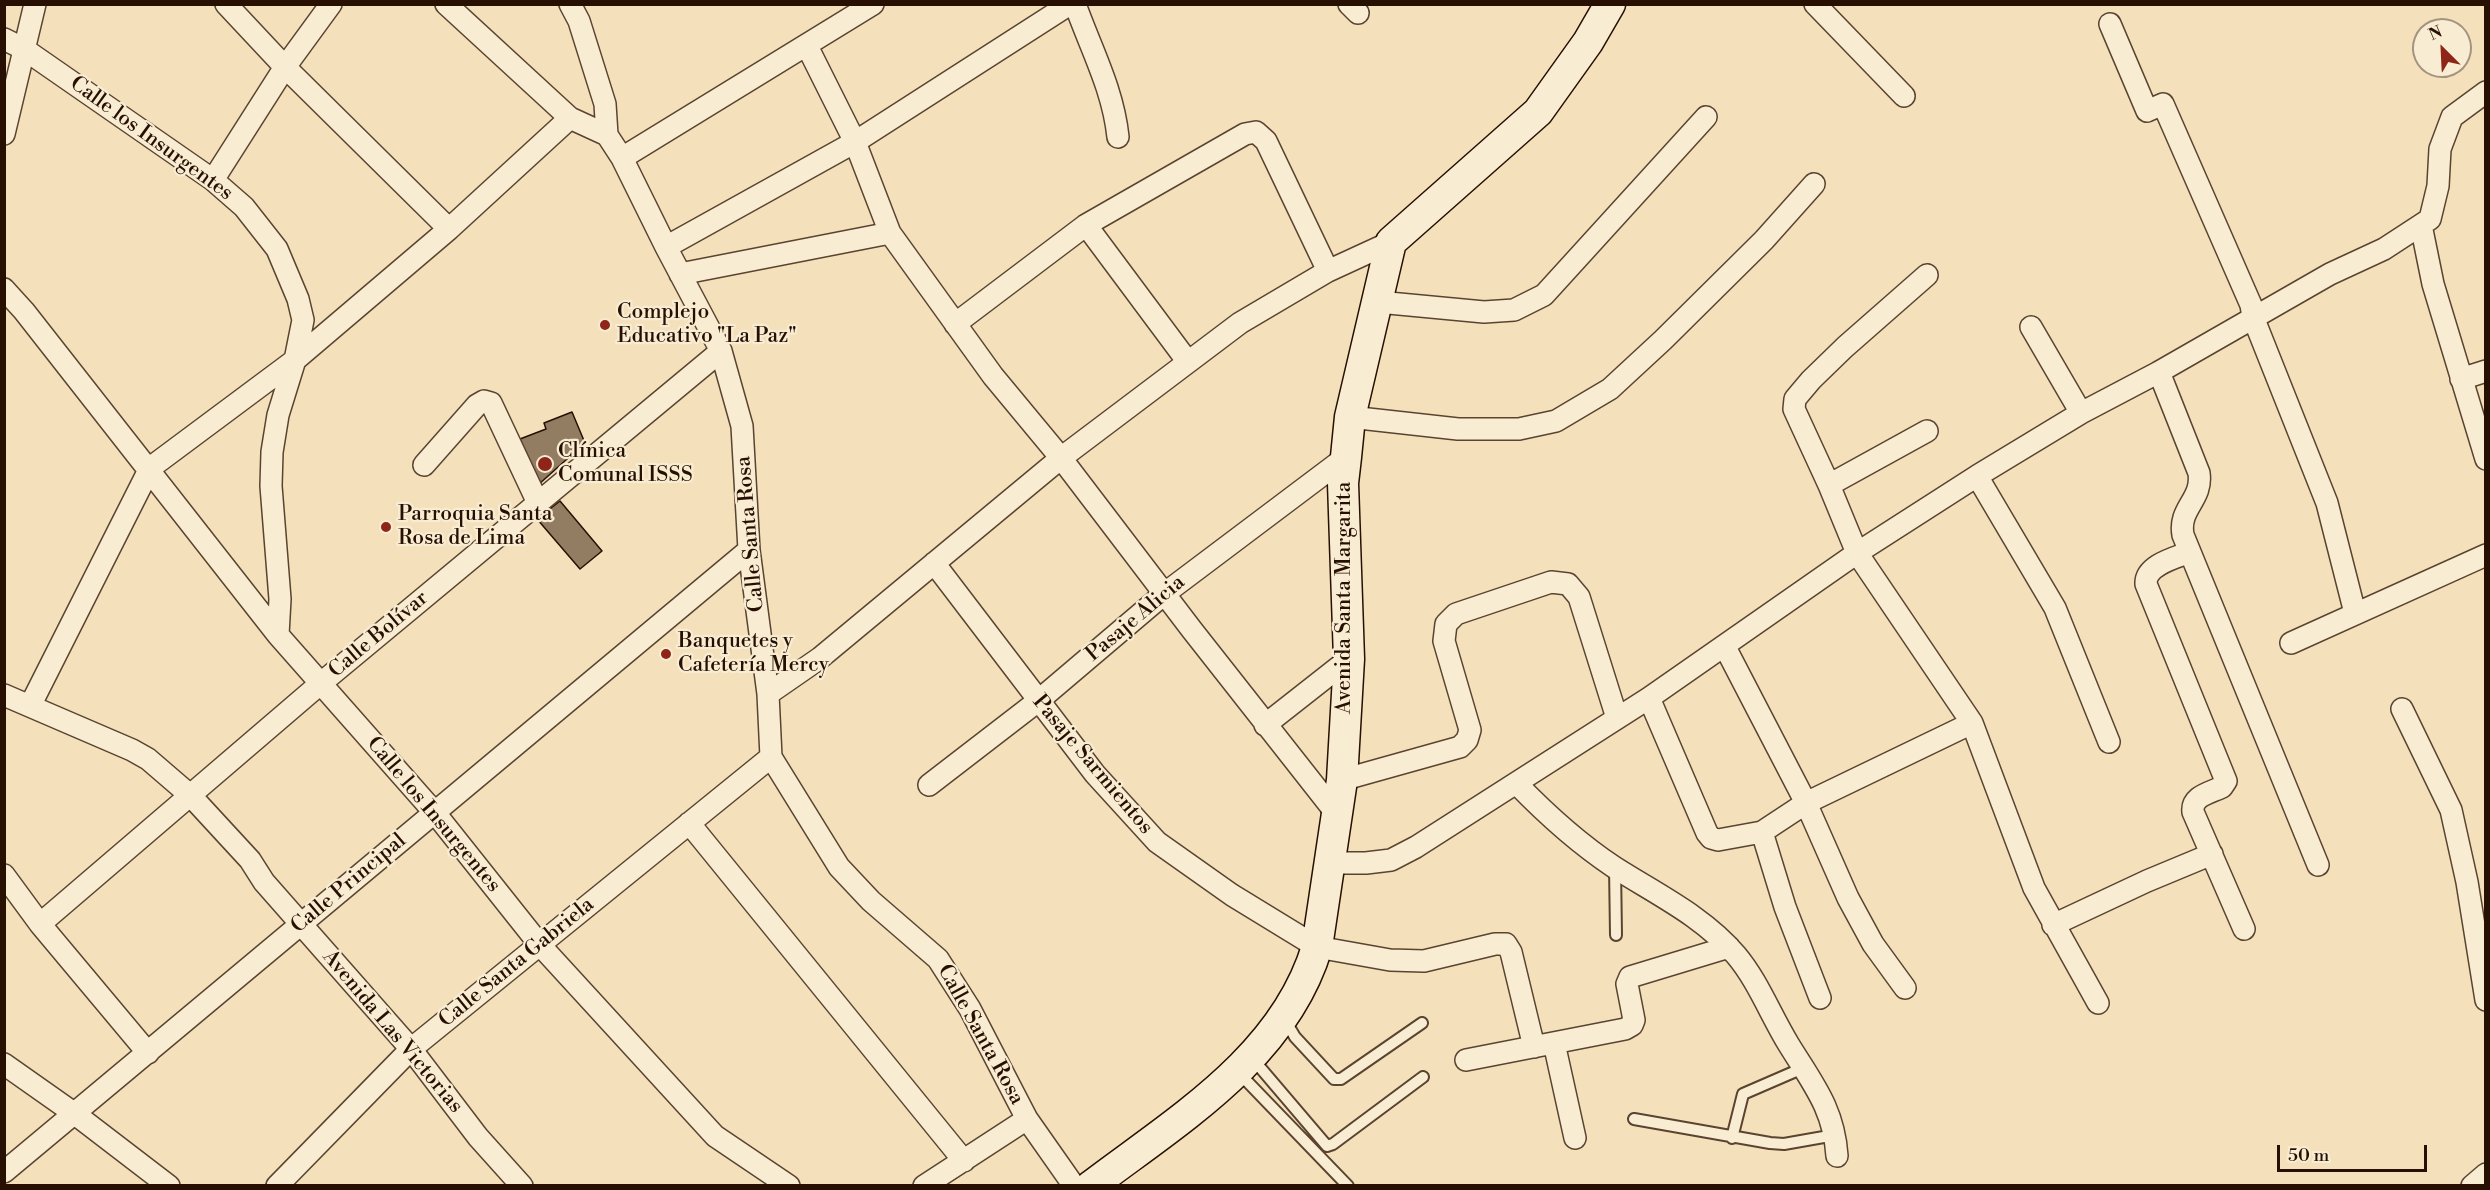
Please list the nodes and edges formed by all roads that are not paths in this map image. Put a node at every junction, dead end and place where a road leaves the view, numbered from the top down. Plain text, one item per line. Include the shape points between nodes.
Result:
1 (35, 4) edge
2 (226, 4) edge
3 (331, 4) edge
4 (446, 4) edge
5 (570, 4) edge
6 (873, 4) edge
7 (1070, 4) edge
8 (1075, 4) edge
9 (1610, 4) edge
10 (1815, 4) edge
11 (2110, 24) dead end
12 (4, 39) edge
13 (807, 46) junction
14 (24, 49) junction
15 (285, 67) junction
16 (2486, 92) edge
17 (1904, 96) dead end
18 (1706, 117) dead end
19 (570, 118) junction
20 (4, 134) edge
21 (607, 135) junction
22 (1118, 137) dead end
23 (855, 142) junction
24 (622, 158) junction
25 (213, 180) junction
26 (1814, 184) dead end
27 (1086, 225) junction
28 (2421, 225) junction
29 (450, 229) junction
30 (890, 233) junction
31 (1391, 242) junction
32 (666, 247) junction
33 (1328, 271) junction
34 (680, 274) junction
35 (1927, 275) dead end
36 (4, 290) edge
37 (1378, 302) junction
38 (2253, 317) junction
39 (955, 324) junction
40 (2031, 327) dead end
41 (721, 351) junction
42 (295, 360) junction
43 (1188, 362) junction
44 (2486, 371) edge
45 (2159, 372) junction
46 (2461, 379) junction
47 (2080, 413) junction
48 (1350, 417) junction
49 (1927, 431) dead end
50 (1061, 458) junction
51 (1346, 458) junction
52 (2486, 459) edge
53 (424, 465) dead end
54 (150, 468) junction
55 (1977, 476) junction
56 (1829, 485) junction
57 (538, 503) junction
58 (749, 550) junction
59 (2190, 552) junction
60 (1857, 553) junction
61 (2486, 555) edge
62 (934, 563) junction
63 (1164, 594) junction
64 (2355, 613) junction
65 (278, 636) junction
66 (2291, 643) dead end
67 (1725, 646) junction
68 (1348, 658) junction
69 (320, 684) junction
70 (768, 694) junction
71 (4, 695) edge
72 (1649, 698) junction
73 (1038, 701) junction
74 (30, 706) junction
75 (2402, 710) dead end
76 (1617, 718) junction
77 (1972, 723) junction
78 (1265, 725) junction
79 (2109, 742) dead end
80 (771, 757) junction
81 (1342, 780) junction
82 (1517, 784) junction
83 (929, 785) dead end
84 (191, 796) junction
85 (1806, 803) junction
86 (435, 813) junction
87 (1336, 813) junction
88 (689, 823) junction
89 (1762, 832) junction
90 (2212, 854) junction
91 (1330, 863) junction
92 (2318, 865) dead end
93 (1616, 867) junction
94 (4, 875) edge
95 (40, 924) junction
96 (301, 924) junction
97 (2054, 925) junction
98 (2244, 929) dead end
99 (1616, 935) dead end
100 (540, 945) junction
101 (1317, 947) junction
102 (1729, 947) junction
103 (1905, 988) dead end
104 (1820, 998) dead end
105 (2486, 1000) edge
106 (2098, 1003) dead end
107 (1284, 1019) junction
108 (1422, 1023) dead end
109 (1544, 1045) junction
110 (411, 1049) junction
111 (148, 1053) junction
112 (1466, 1060) dead end
113 (4, 1064) edge
114 (1245, 1064) junction
115 (1803, 1068) junction
116 (1423, 1077) dead end
117 (75, 1114) junction
118 (1027, 1119) junction
119 (1634, 1119) dead end
120 (1835, 1135) junction
121 (1575, 1138) dead end
122 (1732, 1138) junction
123 (1837, 1156) dead end
124 (964, 1161) junction
125 (4, 1172) edge
126 (2486, 1174) edge
127 (169, 1185) edge
128 (277, 1185) edge
129 (522, 1185) edge
130 (789, 1185) edge
131 (924, 1185) edge
132 (1074, 1185) edge
133 (1091, 1185) edge
134 (1348, 1185) edge
135 (2472, 1185) edge

1 - 14 street
2 - 15 street
3 - 15 street
4 - 19 street
5 - 21 street via 579,21 604,104
6 - 13 street
7 - 23 street
8 - 22 street via 1109,89
9 - 31 street via 1538,112
10 - 17 street
11 - 38 street via 2147,111 2163,104
12 - 14 street, Calle los Insurgentes
13 - 23 street
13 - 24 street
14 - 20 street
14 - 25 street, Calle los Insurgentes
15 - 25 street
15 - 29 street
16 - 28 street via 2452,117 2440,150 2438,186 2430,219
18 - 37 street via 1544,295 1514,310 1484,312
19 - 21 street
19 - 29 street
21 - 24 street, Calle Santa Rosa
23 - 30 street
23 - 32 street
24 - 32 street, Calle Santa Rosa
25 - 42 street, Calle los Insurgentes via 244,207 277,249 303,320
26 - 48 street via 1764,240 1656,347 1610,389 1556,421 1519,429 1458,429
27 - 33 street via 1245,134 1256,132 1266,141
27 - 39 street
27 - 43 street
28 - 38 street via 2384,249
28 - 46 street via 2433,284
29 - 42 street
30 - 34 street
30 - 39 street
31 - 33 street
31 - 37 street, Avenida Santa Margarita
32 - 34 street, Calle Santa Rosa
33 - 43 street via 1240,323
34 - 41 street, Calle Santa Rosa
35 - 56 street via 1845,347 1795,399 1797,419
36 - 54 street
37 - 48 street, Avenida Santa Margarita
38 - 45 street
38 - 64 street via 2327,503
39 - 50 street
40 - 47 street
41 - 57 street, Calle Bolívar
41 - 58 street, Calle Santa Rosa via 742,426
42 - 54 street
42 - 65 street, Calle los Insurgentes via 278,415 272,452 280,599
43 - 50 street
44 - 46 street
45 - 47 street
45 - 59 street via 2199,473 2201,486 2183,514 2181,525
46 - 52 street
47 - 55 street
48 - 51 street, Avenida Santa Margarita
49 - 56 street
50 - 62 street
50 - 63 street
51 - 63 street, Pasaje Alicia
51 - 68 street, Avenida Santa Margarita via 1343,483
53 - 57 street via 477,405 491,402
54 - 65 street
54 - 74 street
55 - 60 street
55 - 79 street via 2055,608
56 - 60 street
57 - 69 street, Calle Bolívar
58 - 70 street, Calle Santa Rosa
58 - 86 street, Calle Principal
59 - 90 street via 2150,570 2145,579 2226,781 2222,788 2195,799 2192,805
59 - 92 street
60 - 67 street
60 - 77 street
61 - 64 street
62 - 70 street via 820,658
62 - 73 street, Pasaje Sarmientos
63 - 73 street, Pasaje Alicia
63 - 78 street
64 - 66 street
65 - 69 street, Calle los Insurgentes
67 - 72 street
67 - 85 street
68 - 78 street
68 - 81 street, Avenida Santa Margarita
69 - 84 street, Calle Bolívar
69 - 86 street, Calle los Insurgentes
70 - 80 street, Calle Santa Rosa
71 - 74 street, Avenida Las Victorias
72 - 76 street
72 - 89 street via 1711,838
73 - 83 street, Pasaje Alicia
73 - 101 street, Pasaje Sarmientos via 1095,774 1157,842
74 - 84 street, Avenida Las Victorias via 132,750
75 - 105 street via 2451,810
76 - 81 street via 1579,597 1568,584 1551,582 1456,614 1446,624 1444,640 1470,730 1464,744
76 - 82 street
77 - 85 street
77 - 97 street via 2034,888
78 - 87 street
80 - 88 street, Calle Santa Gabriela
80 - 118 street, Calle Santa Rosa via 839,867 871,901 938,959 970,1009
81 - 87 street, Avenida Santa Margarita
82 - 91 street via 1391,860
82 - 93 street via 1570,835
84 - 95 street, Calle Bolívar
84 - 96 street, Avenida Las Victorias via 250,860
85 - 89 street
85 - 103 street via 1848,898 1873,944
86 - 96 street, Calle Principal
86 - 100 street, Calle los Insurgentes
87 - 91 street, Avenida Santa Margarita
88 - 100 street, Calle Santa Gabriela
88 - 124 street
89 - 104 street via 1788,916
90 - 97 street
90 - 98 street
91 - 101 street, Avenida Santa Margarita
93 - 99 lane
93 - 102 street via 1668,898
94 - 95 street
95 - 111 street
96 - 110 street, Avenida Las Victorias
96 - 111 street, Calle Principal
97 - 106 street
100 - 110 street, Calle Santa Gabriela
100 - 130 street, Calle los Insurgentes via 715,1136
101 - 107 street, Avenida Santa Margarita via 1310,971
101 - 109 street via 1390,960 1424,961 1506,944
102 - 109 street via 1630,977 1627,984 1634,1020 1629,1028
102 - 115 street via 1751,976
107 - 108 lane via 1295,1037 1337,1080
107 - 114 street, Avenida Santa Margarita
109 - 112 street
109 - 121 street
110 - 128 street, Calle Santa Gabriela
110 - 129 street, Avenida Las Victorias via 477,1137
111 - 117 street, Calle Principal
113 - 117 street
114 - 116 lane via 1260,1070 1327,1146
114 - 133 street, Avenida Santa Margarita
114 - 134 lane
115 - 120 street via 1825,1104
115 - 122 lane via 1743,1094
117 - 125 street, Calle Principal
117 - 127 street
118 - 124 street
118 - 132 street, Calle Santa Rosa
119 - 122 lane
120 - 122 lane via 1784,1144
120 - 123 street
124 - 131 street
126 - 135 street

